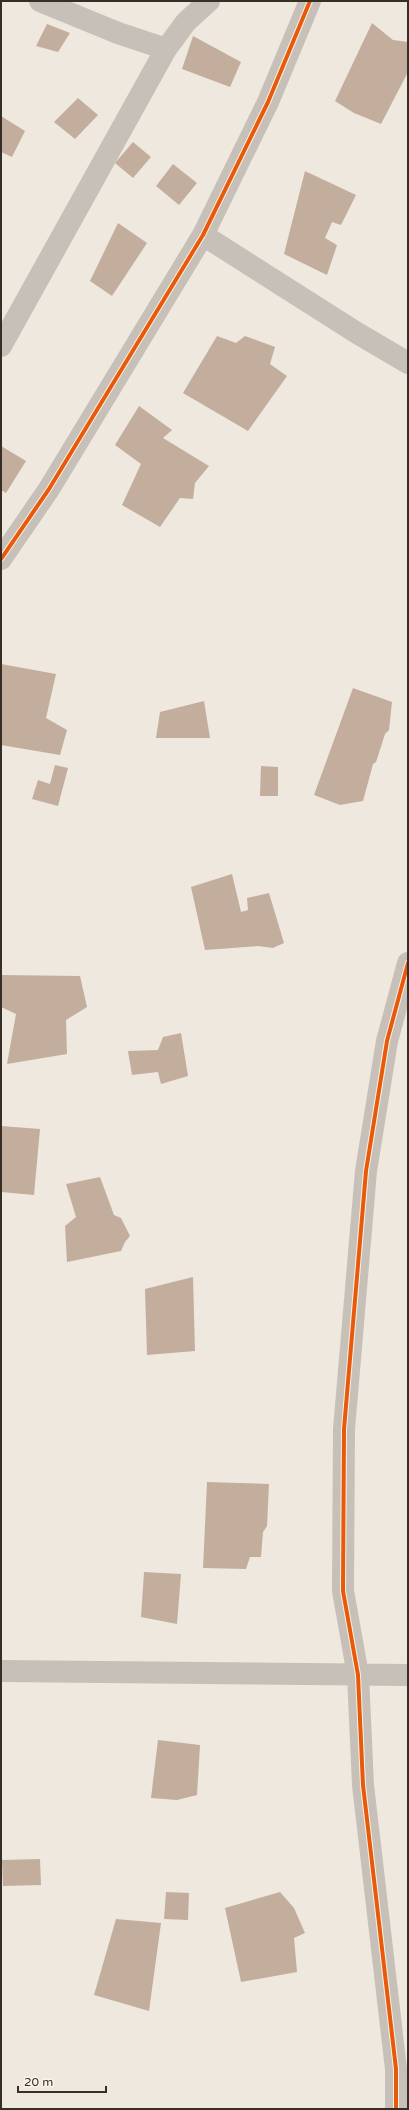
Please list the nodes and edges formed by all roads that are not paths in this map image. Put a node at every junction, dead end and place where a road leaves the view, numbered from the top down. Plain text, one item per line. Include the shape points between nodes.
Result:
1 (40, 1) edge
2 (209, 1) edge
3 (310, 1) edge
4 (166, 49) junction
5 (203, 235) junction
6 (1, 346) edge
7 (408, 363) edge
8 (1, 559) edge
9 (408, 963) edge
10 (1, 1672) edge
11 (358, 1675) junction
12 (408, 1675) edge
13 (396, 2109) edge

1 - 4 street via 118,33
2 - 4 street via 186,22
3 - 5 street via 268,102
4 - 6 street
5 - 7 street via 357,334
5 - 8 street via 49,489
9 - 11 street via 386,1041 366,1170 344,1421 343,1591
10 - 11 street
11 - 12 street
11 - 13 street via 363,1785 396,2069

